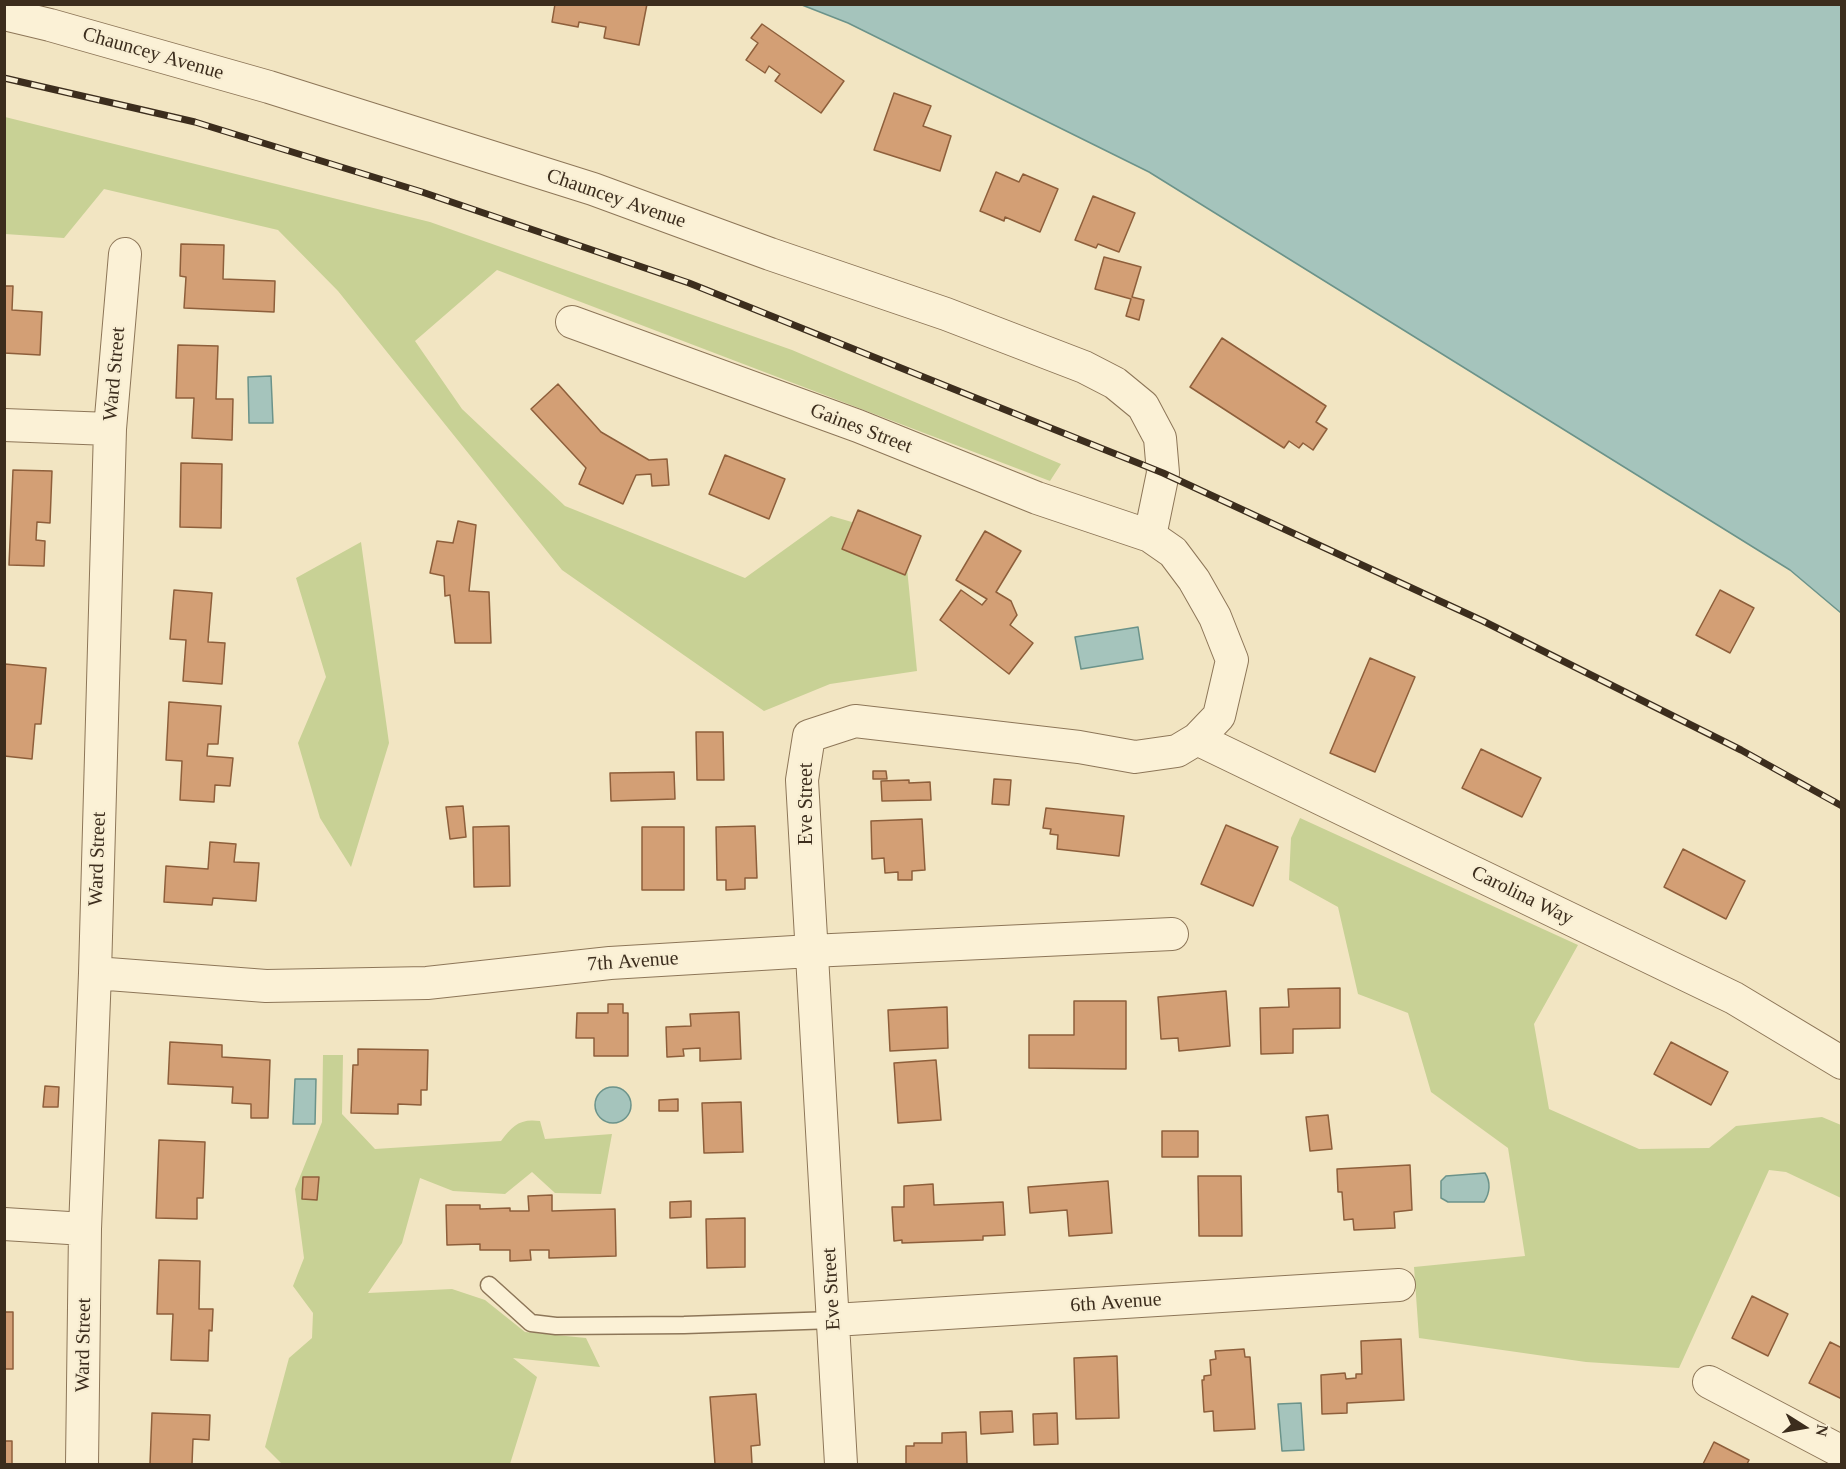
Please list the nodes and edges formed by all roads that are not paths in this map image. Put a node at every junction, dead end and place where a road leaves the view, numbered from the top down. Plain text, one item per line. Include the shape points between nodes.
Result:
1 (4, 14) edge
2 (125, 254) dead end
3 (572, 322) dead end
4 (4, 425) edge
5 (111, 429) junction
6 (1150, 536) junction
7 (1197, 739) junction
8 (1172, 934) dead end
9 (812, 951) junction
10 (95, 973) junction
11 (1842, 1063) edge
12 (4, 1224) edge
13 (85, 1229) junction
14 (489, 1285) dead end
15 (1399, 1285) dead end
16 (834, 1320) junction
17 (1709, 1382) dead end
18 (1842, 1452) edge
19 (82, 1464) edge
20 (841, 1464) edge

1 - 6 street, Chauncey Avenue via 269,87 593,189 1084,367 1115,383 1143,406 1160,438 1163,473
2 - 5 street, Ward Street
3 - 6 street, Gaines Street via 858,426 1037,498
4 - 5 street
5 - 10 street, Ward Street
6 - 7 street, Eve Street via 1173,552 1194,580 1215,617 1232,660 1219,716
7 - 9 street, Eve Street via 1177,751 1135,757 855,722 809,736 802,780
7 - 11 street, Carolina Way via 1734,998
8 - 9 street, 7th Avenue
9 - 10 street, 7th Avenue via 610,963 428,983 266,986
9 - 16 street, Eve Street
10 - 13 street, Ward Street
12 - 13 street
13 - 19 street, Ward Street
14 - 16 lane via 531,1323 556,1326
15 - 16 street, 6th Avenue
16 - 20 street, Eve Street
17 - 18 street

